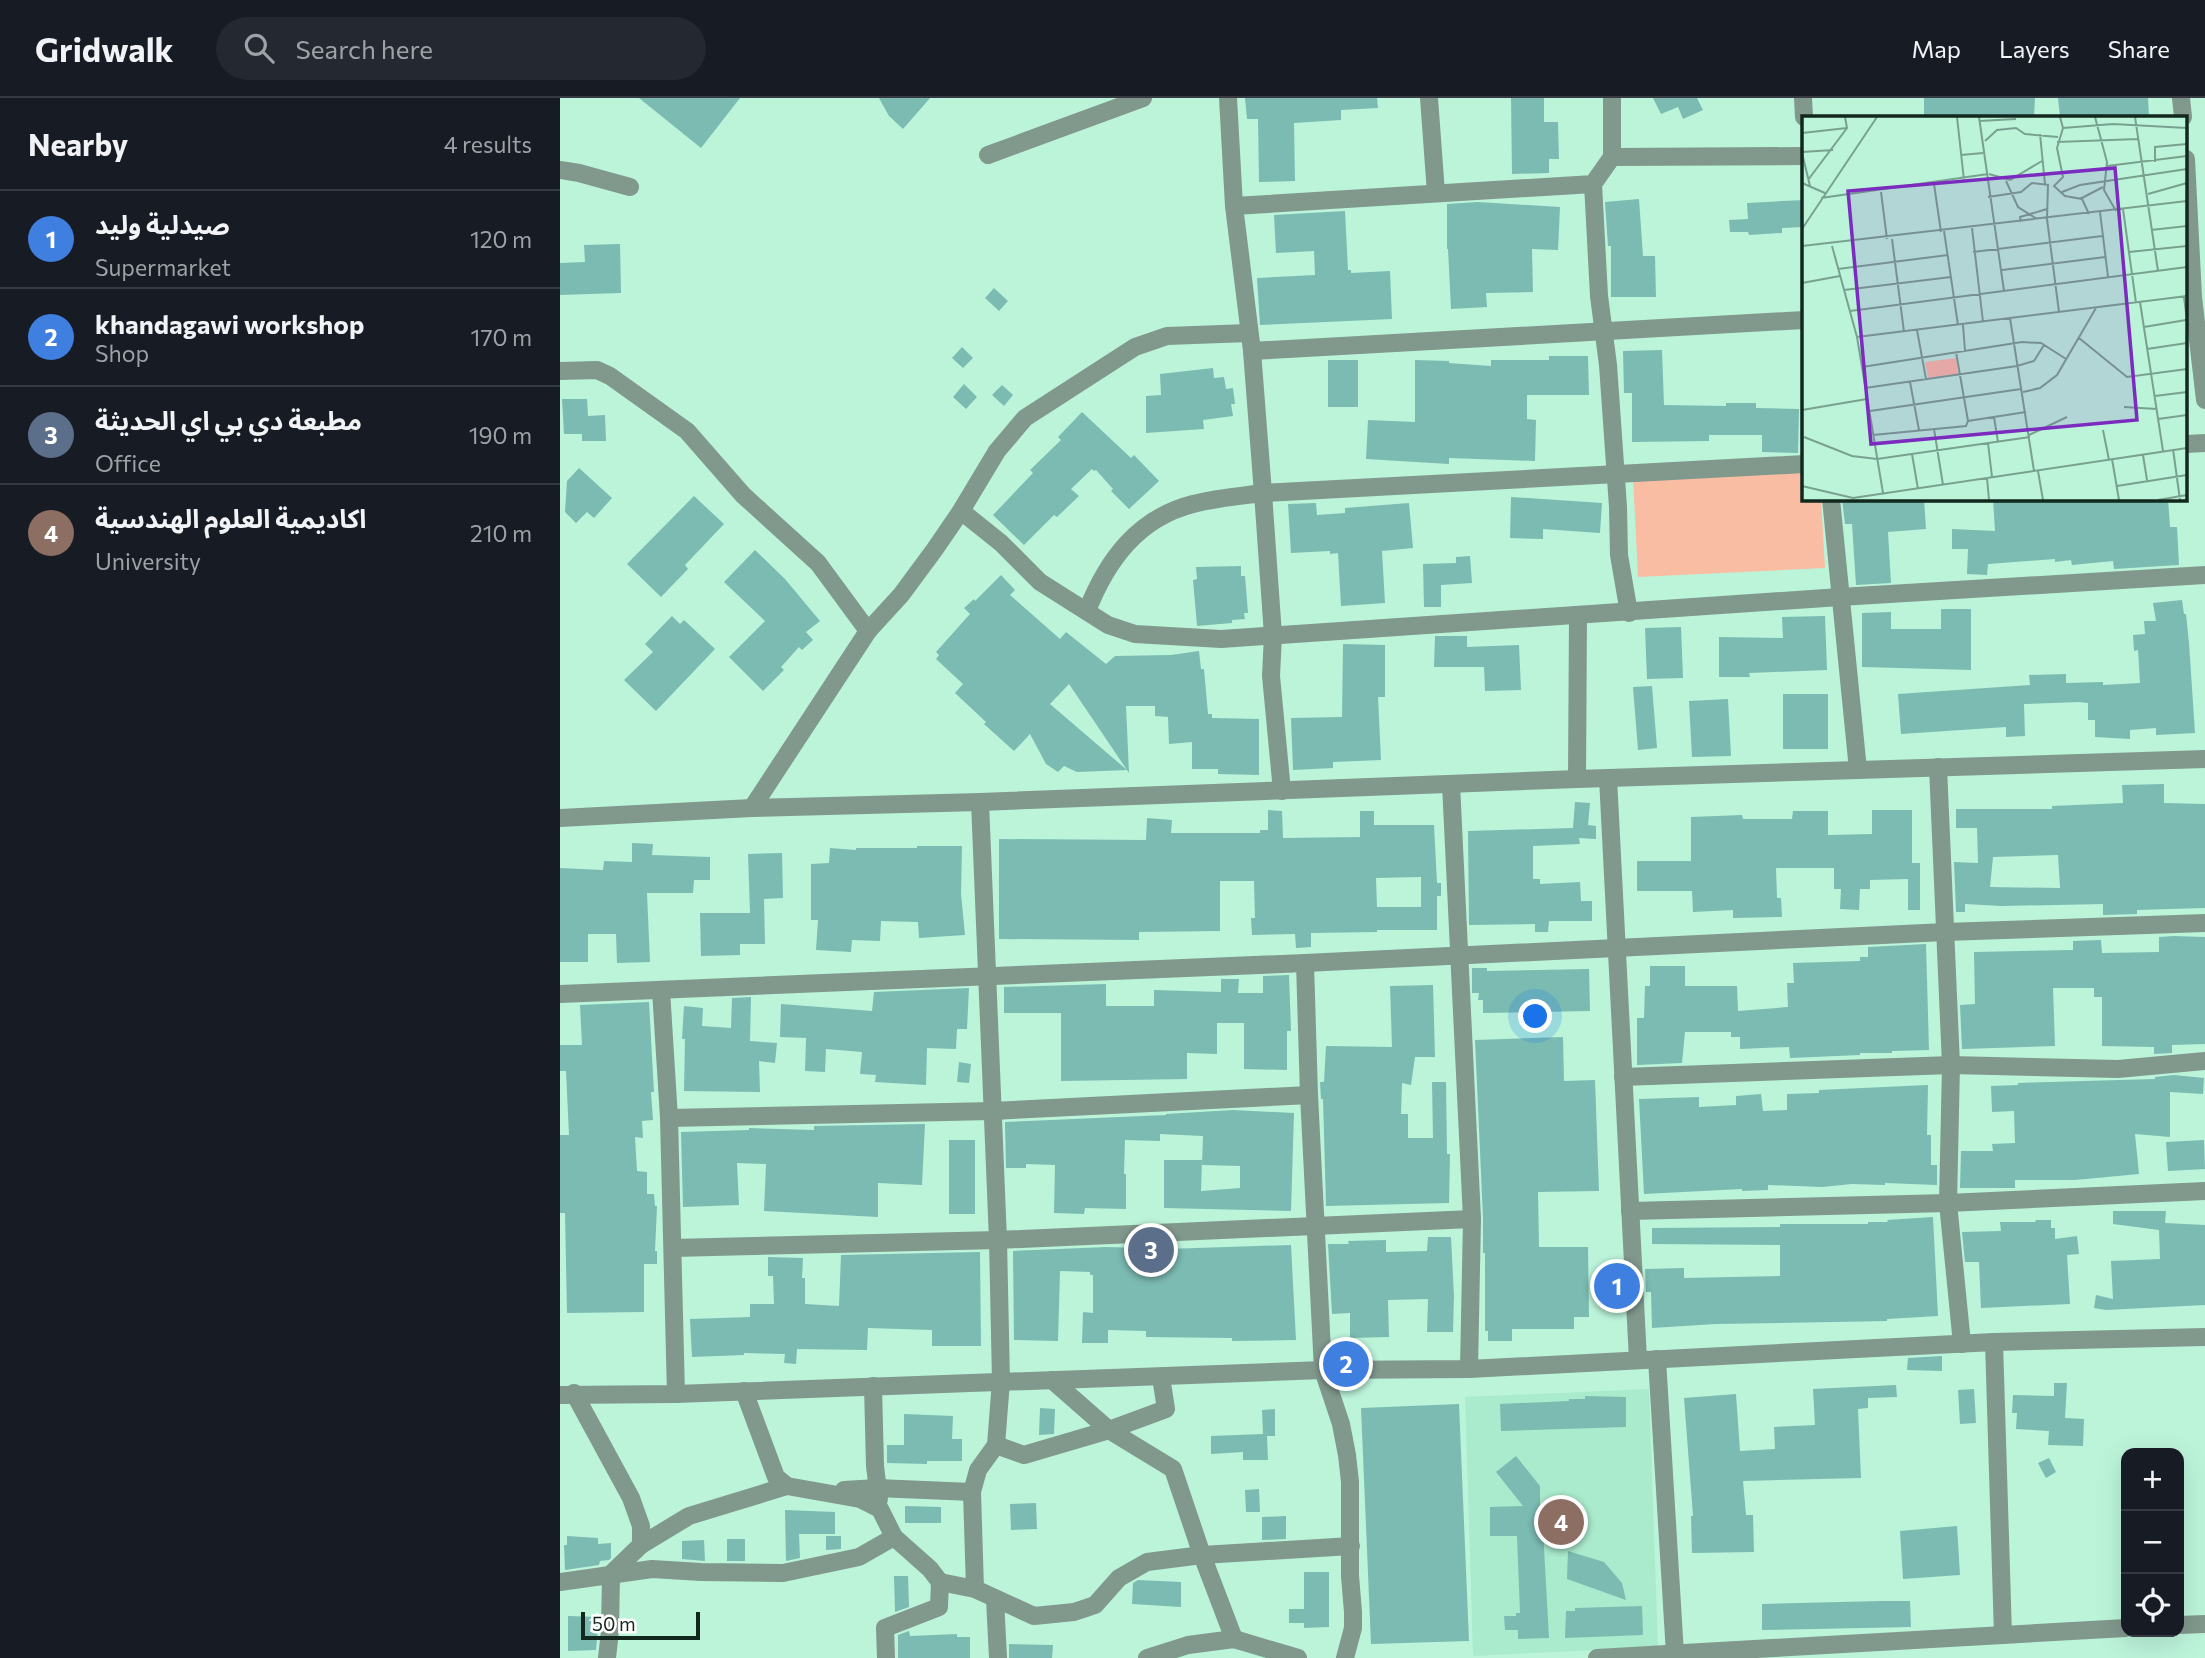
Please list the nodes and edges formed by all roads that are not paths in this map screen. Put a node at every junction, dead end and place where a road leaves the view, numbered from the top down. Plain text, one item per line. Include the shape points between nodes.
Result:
1 (1143, 98) edge
2 (1228, 98) edge
3 (1429, 98) edge
4 (1612, 98) edge
5 (1803, 98) edge
6 (2181, 98) edge
7 (1804, 116) edge
8 (2183, 116) edge
9 (988, 155) dead end
10 (1802, 156) edge
11 (1612, 157) junction
12 (560, 170) edge
13 (1592, 184) junction
14 (630, 187) dead end
15 (1436, 193) junction
16 (1234, 206) junction
17 (2188, 251) edge
18 (2189, 297) edge
19 (1802, 320) edge
20 (1605, 331) junction
21 (1249, 332) junction
22 (1252, 351) junction
23 (560, 371) edge
24 (2204, 374) edge
25 (2205, 400) edge
26 (1802, 464) edge
27 (1616, 474) junction
28 (1263, 493) junction
29 (1831, 500) edge
30 (961, 511) junction
31 (2205, 575) edge
32 (1840, 597) junction
33 (1087, 611) junction
34 (1629, 613) junction
35 (1578, 615) junction
36 (868, 631) junction
37 (1273, 635) junction
38 (2205, 759) edge
39 (1938, 767) junction
40 (1858, 770) junction
41 (1577, 779) junction
42 (1608, 779) junction
43 (1451, 784) junction
44 (1282, 791) junction
45 (980, 802) junction
46 (752, 808) junction
47 (560, 818) edge
48 (2205, 923) edge
49 (1945, 932) junction
50 (1615, 948) junction
51 (1460, 955) junction
52 (1305, 963) junction
53 (987, 976) junction
54 (661, 990) junction
55 (560, 994) edge
56 (2205, 1061) edge
57 (1951, 1065) junction
58 (1623, 1077) junction
59 (1309, 1095) junction
60 (992, 1111) junction
61 (669, 1118) junction
62 (2205, 1191) edge
63 (1948, 1203) junction
64 (1630, 1211) junction
65 (1472, 1219) junction
66 (1316, 1226) junction
67 (998, 1240) junction
68 (673, 1248) junction
69 (2205, 1337) edge
70 (1994, 1342) junction
71 (1962, 1344) junction
72 (1657, 1359) junction
73 (1638, 1360) junction
74 (1469, 1368) junction
75 (1323, 1370) junction
76 (1161, 1377) junction
77 (1052, 1380) junction
78 (1001, 1381) junction
79 (873, 1386) junction
80 (744, 1391) junction
81 (567, 1394) edge
82 (676, 1394) junction
83 (1109, 1430) junction
84 (996, 1445) junction
85 (788, 1486) junction
86 (877, 1488) junction
87 (826, 1492) junction
88 (972, 1492) junction
89 (880, 1509) junction
90 (894, 1538) junction
91 (641, 1545) junction
92 (1351, 1546) junction
93 (1202, 1555) junction
94 (611, 1574) junction
95 (940, 1582) junction
96 (560, 1583) edge
97 (975, 1589) junction
98 (995, 1600) junction
99 (2205, 1624) edge
100 (2184, 1625) edge
101 (2121, 1628) edge
102 (2003, 1635) junction
103 (1234, 1639) junction
104 (1675, 1654) junction
105 (607, 1658) edge
106 (886, 1658) edge
107 (998, 1658) edge
108 (1147, 1658) edge
109 (1298, 1658) edge
110 (1345, 1658) edge
111 (1597, 1658) edge

1 - 9 street
2 - 16 street
3 - 15 street
4 - 11 street
5 - 7 street
6 - 8 street
10 - 11 street
11 - 13 street
12 - 14 street
13 - 15 street
13 - 20 street
15 - 16 street
16 - 21 street
17 - 18 street
18 - 24 street
19 - 20 street
20 - 22 street
20 - 27 street
21 - 22 street
21 - 30 street via 1167,336 1135,347 1025,418 998,451
22 - 28 street
23 - 36 street via 604,373 687,431 743,495 818,563
24 - 25 street
26 - 27 street
27 - 28 street
27 - 34 street via 1619,555
28 - 33 street via 1194,504 1156,518 1120,552 1098,584
28 - 37 street
29 - 32 street
30 - 33 street via 1001,542 1040,582
30 - 36 street
31 - 32 street
32 - 34 street
32 - 40 street
33 - 37 street via 1108,625 1135,634 1221,639
34 - 35 street
35 - 37 street
35 - 41 street
36 - 46 street
37 - 44 street via 1271,676
38 - 39 street
39 - 40 street
39 - 49 street
40 - 42 street
41 - 42 street
41 - 43 street
42 - 50 street
43 - 44 street
43 - 51 street
44 - 45 street
45 - 46 street
45 - 53 street
46 - 47 street
48 - 49 street
49 - 50 street
49 - 57 street
50 - 51 street
50 - 58 street
51 - 52 street
51 - 65 street
52 - 53 street
52 - 59 street
53 - 54 street
53 - 60 street
54 - 55 street
54 - 61 street
56 - 57 street via 2118,1069
57 - 58 street
57 - 63 street
58 - 64 street
59 - 60 street
59 - 66 street
60 - 61 street
60 - 67 street
61 - 68 street
62 - 63 street
63 - 64 street
63 - 71 street
64 - 73 street
65 - 66 street
65 - 74 street
66 - 67 street
66 - 75 street
67 - 68 street
67 - 78 street
68 - 82 street
69 - 70 street
70 - 71 street
70 - 102 street
71 - 72 street
72 - 73 street
72 - 104 street
73 - 74 street
74 - 75 street
75 - 76 street
75 - 92 street via 1347,1455
76 - 77 street
76 - 83 street via 1166,1409
77 - 78 street
77 - 83 street
78 - 79 street
78 - 84 street
79 - 80 street
79 - 86 street
80 - 82 street
80 - 85 street via 776,1477
81 - 82 street
81 - 91 street via 589,1418 631,1498
83 - 84 street via 1024,1455
83 - 93 street via 1173,1469
84 - 88 street via 978,1470
85 - 87 street
85 - 91 street via 689,1516
86 - 87 street
86 - 88 street
86 - 89 street
87 - 89 street via 860,1499
88 - 97 street
89 - 90 street
90 - 94 street via 859,1557 783,1573 652,1569
90 - 95 street
91 - 94 street
92 - 93 street
92 - 110 street via 1353,1628
93 - 98 street via 1147,1562 1119,1578 1095,1605 1074,1612 1034,1616
93 - 103 street
94 - 96 street
94 - 105 street
95 - 97 street
95 - 106 street via 939,1607 885,1628
97 - 98 street
98 - 107 street
99 - 100 street
101 - 102 street
102 - 104 street
103 - 108 street via 1188,1645
103 - 109 street
104 - 111 street

